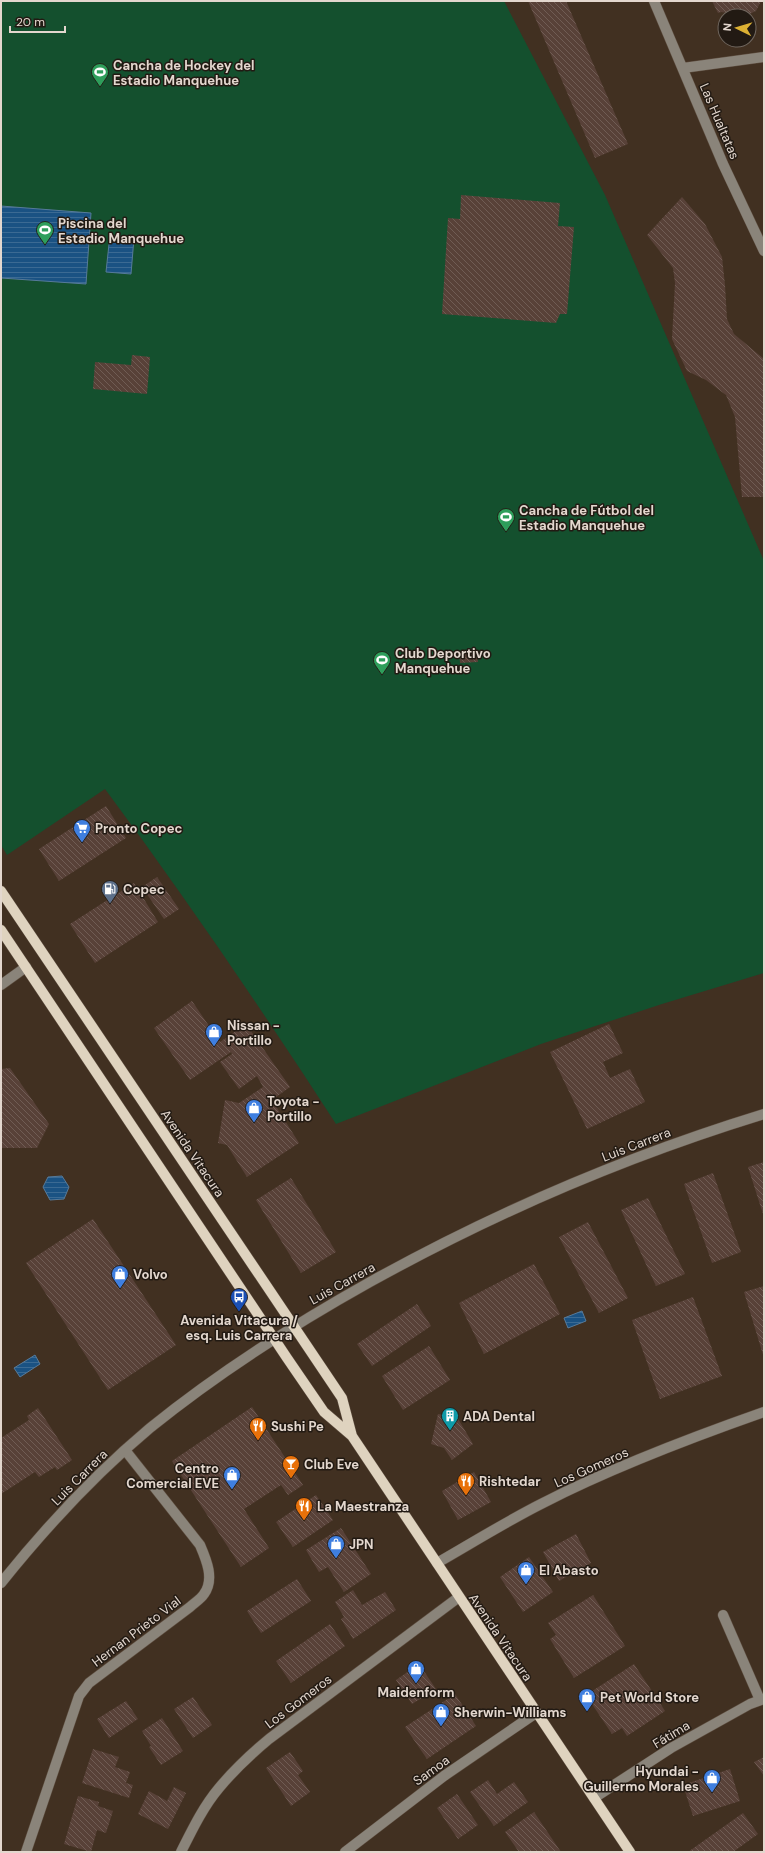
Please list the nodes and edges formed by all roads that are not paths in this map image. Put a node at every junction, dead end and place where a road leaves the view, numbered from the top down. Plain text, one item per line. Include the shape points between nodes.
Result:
1 (654, 1) edge
2 (764, 57) edge
3 (683, 68) junction
4 (761, 235) edge
5 (764, 250) edge
6 (1, 891) edge
7 (1, 930) edge
8 (26, 967) junction
9 (1, 985) edge
10 (764, 1114) edge
11 (294, 1326) junction
12 (274, 1340) junction
13 (764, 1412) edge
14 (352, 1436) junction
15 (125, 1450) junction
16 (437, 1563) junction
17 (1, 1583) edge
18 (459, 1597) junction
19 (723, 1616) dead end
20 (762, 1700) edge
21 (536, 1713) junction
22 (594, 1798) junction
23 (26, 1852) edge
24 (181, 1852) edge
25 (345, 1852) edge
26 (630, 1852) edge

1 - 3 street, Las Hualtatas
2 - 3 street
3 - 4 street, Las Hualtatas via 723,164
4 - 5 street, Las Hualtatas
6 - 11 main road, Avenida Vitacura
7 - 8 main road, Avenida Vitacura
8 - 9 street
8 - 12 main road, Avenida Vitacura
10 - 11 street, Luis Carrera via 636,1157 516,1208 388,1272
11 - 12 street, Luis Carrera
11 - 14 main road, Avenida Vitacura via 342,1398
12 - 14 main road, Avenida Vitacura via 324,1412
12 - 15 street, Luis Carrera via 182,1404
13 - 16 street, Los Gomeros via 628,1464 543,1503
14 - 16 main road, Avenida Vitacura
15 - 17 street, Luis Carrera via 37,1539
15 - 23 street, Hernan Prieto Vial via 200,1545 207,1563 209,1579 205,1593 89,1683 80,1696
16 - 18 main road, Avenida Vitacura
18 - 21 main road, Avenida Vitacura
18 - 24 street, Los Gomeros via 269,1739 241,1764 203,1810
19 - 20 street
20 - 22 street, Fátima via 671,1748
21 - 22 main road, Avenida Vitacura
21 - 25 street, Samoa via 444,1776
22 - 26 main road, Avenida Vitacura

